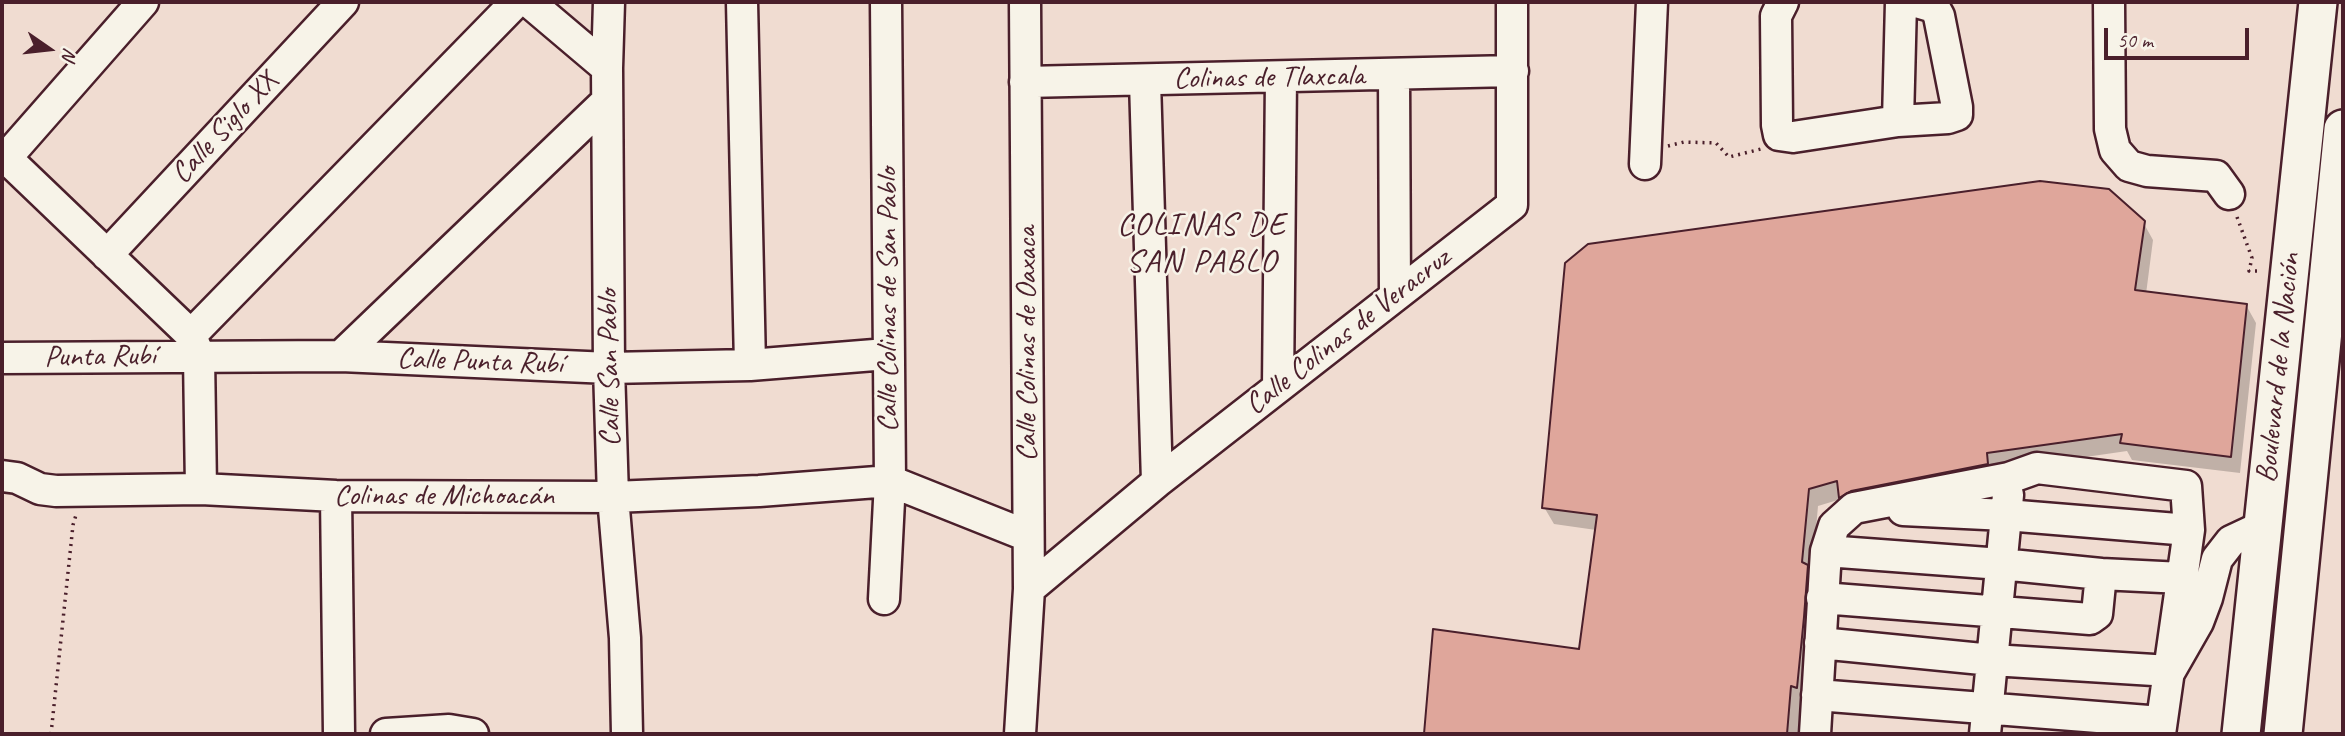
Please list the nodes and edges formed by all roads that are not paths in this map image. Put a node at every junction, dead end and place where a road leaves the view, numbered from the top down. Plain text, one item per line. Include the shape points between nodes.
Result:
1 (143, 2) edge
2 (343, 2) edge
3 (516, 2) edge
4 (529, 2) edge
5 (609, 2) edge
6 (742, 2) edge
7 (886, 2) edge
8 (1025, 2) edge
9 (1512, 2) edge
10 (1652, 2) edge
11 (1783, 2) edge
12 (1901, 2) edge
13 (1917, 2) edge
14 (2109, 2) edge
15 (2318, 2) edge
16 (607, 68) junction
17 (1513, 71) junction
18 (1394, 74) junction
19 (1281, 78) junction
20 (1145, 81) junction
21 (1025, 82) junction
22 (607, 101) junction
23 (1898, 121) junction
24 (2343, 129) edge
25 (4, 156) edge
26 (1645, 164) road end
27 (2230, 194) road end
28 (107, 255) junction
29 (1395, 295) junction
30 (195, 346) junction
31 (887, 354) junction
32 (341, 356) junction
33 (2, 358) edge
34 (750, 365) junction
35 (609, 368) junction
36 (1278, 387) junction
37 (2, 476) edge
38 (2009, 478) junction
39 (890, 481) junction
40 (1157, 482) junction
41 (201, 489) junction
42 (337, 496) junction
43 (613, 497) junction
44 (1854, 508) junction
45 (2006, 515) junction
46 (2263, 526) junction
47 (2189, 530) junction
48 (1028, 536) junction
49 (1826, 551) junction
50 (2001, 564) junction
51 (2101, 575) junction
52 (2182, 578) junction
53 (1029, 589) junction
54 (884, 598) dead end
55 (1822, 598) junction
56 (1996, 612) junction
57 (1820, 643) junction
58 (1992, 660) junction
59 (2170, 671) junction
60 (1817, 695) junction
61 (1986, 721) edge
62 (2160, 728) edge
63 (340, 734) edge
64 (386, 734) edge
65 (472, 734) edge
66 (626, 734) edge
67 (1020, 734) edge
68 (1815, 734) edge
69 (2241, 734) edge
70 (2283, 734) edge

1 - 25 street
2 - 28 street, Calle Siglo XX
3 - 30 street
4 - 16 street
5 - 16 street, Calle San Pablo
6 - 34 street
7 - 31 street, Calle Colinas de San Pablo
8 - 21 street, Calle Colinas de Oaxaca
9 - 17 street, Calle Colinas de Veracruz
10 - 26 street
11 - 23 street via 1776,16 1779,135 1793,137
12 - 23 street
13 - 23 street via 1934,7 1939,16 1957,115
14 - 27 street via 2109,129 2115,150 2129,166 2147,171 2216,176
15 - 46 main road, Boulevard de la Nación
16 - 22 street, Calle San Pablo
17 - 18 street, Colinas de Tlaxcala
17 - 29 street, Calle Colinas de Veracruz via 1511,205
18 - 19 street, Colinas de Tlaxcala
18 - 29 street
19 - 20 street, Colinas de Tlaxcala
19 - 36 street
20 - 21 street, Colinas de Tlaxcala
20 - 40 street
21 - 48 street, Calle Colinas de Oaxaca
22 - 32 street
22 - 35 street, Calle San Pablo
24 - 70 main road, Boulevard de la Nación
25 - 28 street
28 - 30 street
29 - 36 street, Calle Colinas de Veracruz
30 - 32 street, Calle Punta Rubí
30 - 33 street, Punta Rubí
30 - 41 street
31 - 34 street, Calle Punta Rubí
31 - 39 street, Calle Colinas de San Pablo
32 - 35 street, Calle Punta Rubí
34 - 35 street, Calle Punta Rubí
35 - 43 street, Calle San Pablo
36 - 40 street, Calle Colinas de Veracruz
37 - 41 street, Colinas de Michoacán via 40,489
38 - 44 street
38 - 45 street
38 - 47 street via 2037,468 2186,486
39 - 43 street, Colinas de Michoacán
39 - 48 street
39 - 54 street, Calle Colinas de San Pablo
40 - 53 street, Calle Colinas de Veracruz
41 - 42 street, Colinas de Michoacán
42 - 43 street, Colinas de Michoacán
42 - 63 street
43 - 66 street, Calle San Pablo via 625,638
44 - 45 street
44 - 49 street via 1833,526
45 - 47 street
45 - 50 street
46 - 59 street via 2231,541 2217,559 2198,622
46 - 69 main road, Boulevard de la Nación
47 - 52 street
48 - 53 street, Calle Colinas de Oaxaca
49 - 50 street
49 - 55 street
50 - 51 street
50 - 56 street
51 - 52 street
51 - 56 street via 2097,614 2090,619
52 - 59 street
53 - 67 street, Calle Colinas de Oaxaca
55 - 56 street
55 - 57 street
56 - 58 street
57 - 58 street
57 - 60 street
58 - 59 street
58 - 61 street
59 - 62 street
60 - 61 street
60 - 68 street
61 - 62 street
64 - 65 street via 449,730

